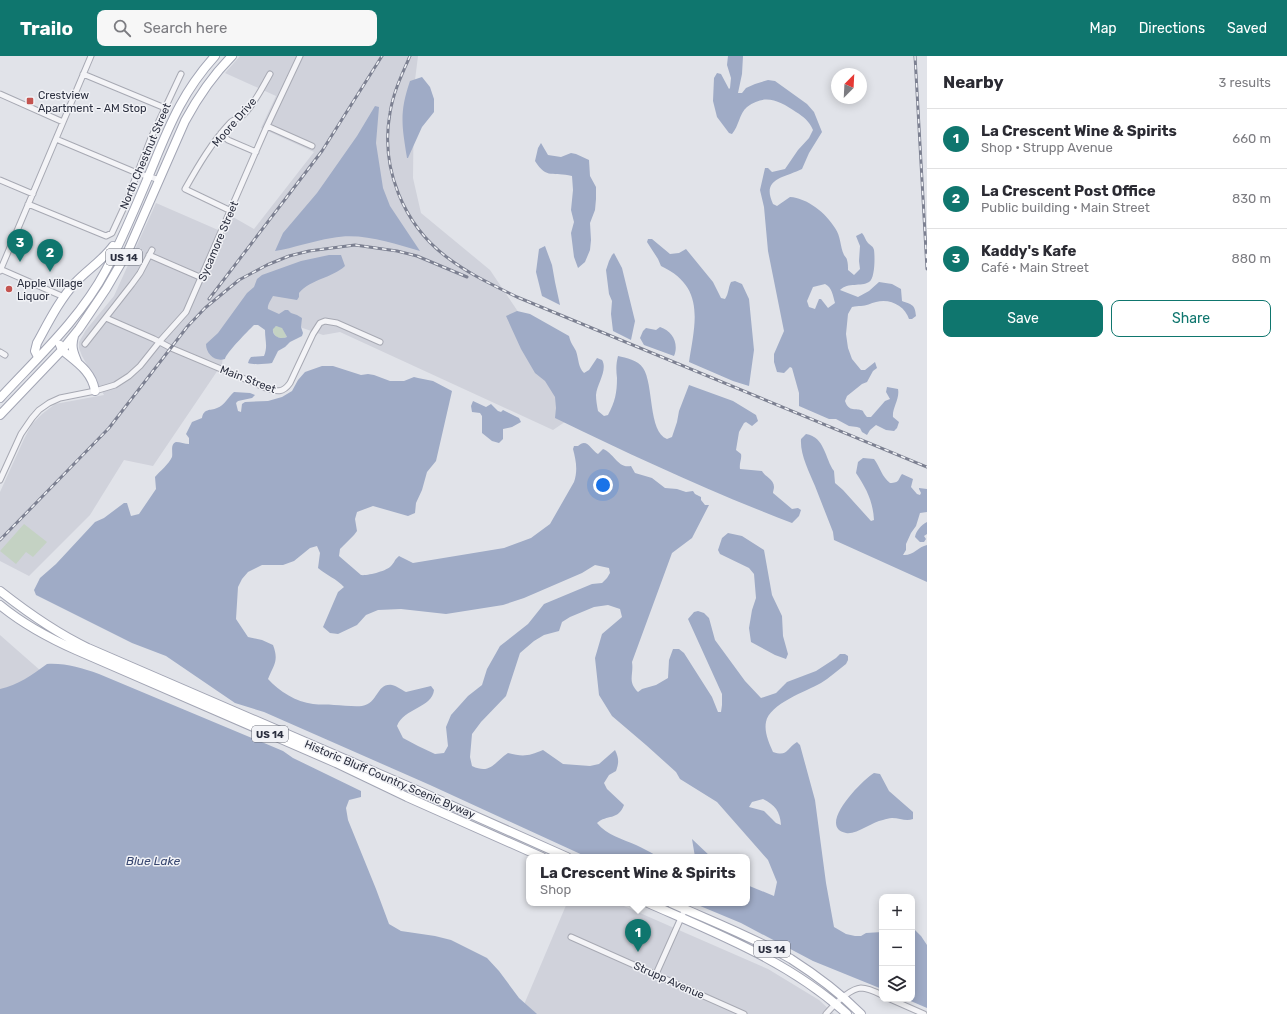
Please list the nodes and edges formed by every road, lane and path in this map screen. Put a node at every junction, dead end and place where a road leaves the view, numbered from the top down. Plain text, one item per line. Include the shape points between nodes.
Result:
1 (91, 56) edge
2 (216, 56) edge
3 (232, 56) edge
4 (300, 56) edge
5 (83, 74) junction
6 (181, 74) dead end
7 (270, 74) dead end
8 (0, 94) edge
9 (165, 108) junction
10 (63, 122) junction
11 (267, 126) junction
12 (221, 133) junction
13 (56, 139) junction
14 (312, 146) dead end
15 (256, 152) junction
16 (137, 173) junction
17 (148, 176) junction
18 (0, 180) edge
19 (160, 180) junction
20 (32, 194) junction
21 (28, 204) junction
22 (231, 211) junction
23 (130, 218) junction
24 (152, 250) dead end
25 (149, 255) junction
26 (0, 270) edge
27 (202, 278) junction
28 (64, 297) junction
29 (106, 318) junction
30 (65, 328) junction
31 (75, 334) junction
32 (160, 341) junction
33 (380, 342) dead end
34 (85, 344) dead end
35 (62, 350) junction
36 (38, 357) junction
37 (77, 362) junction
38 (95, 391) junction
39 (0, 398) edge
40 (0, 415) edge
41 (0, 480) edge
42 (0, 591) edge
43 (0, 605) edge
44 (535, 854) edge
45 (560, 854) edge
46 (655, 906) edge
47 (678, 906) edge
48 (685, 909) junction
49 (681, 918) junction
50 (571, 937) dead end
51 (656, 974) junction
52 (879, 994) edge
53 (844, 998) junction
54 (897, 1002) edge
55 (835, 1003) junction
56 (744, 1014) edge
57 (826, 1014) edge
58 (847, 1014) edge
59 (861, 1014) edge
60 (924, 1014) edge

1 - 5 street
2 - 17 main road, US 14 via 202,70 182,100
3 - 19 main road, US 14 via 193,106
4 - 11 street, Sycamore Street
5 - 9 street
5 - 10 street
6 - 9 street, North Chestnut Street
7 - 12 street, Moore Drive via 248,109
8 - 10 street
9 - 16 street, North Chestnut Street
10 - 13 street
11 - 14 street
11 - 15 street, Sycamore Street
12 - 15 street via 228,140
12 - 22 street, Moore Drive via 185,189
13 - 16 street
13 - 20 street
15 - 22 street, Sycamore Street
16 - 17 street
16 - 21 street, North Chestnut Street via 112,233 106,236
17 - 19 street
17 - 23 main road, US 14
18 - 20 street
19 - 31 main road, US 14 via 121,265
20 - 21 street
21 - 26 street
22 - 27 street, Sycamore Street
23 - 28 main road via 108,254 74,284
23 - 30 main road, US 14 via 100,280
24 - 25 street
25 - 27 street
25 - 29 street via 136,278
26 - 28 street
27 - 32 street, Sycamore Street via 186,312
28 - 36 main road via 37,343 35,351
29 - 32 street, Main Street
29 - 34 street
30 - 35 main road via 59,343
30 - 36 main road, US 14
31 - 35 main road, US 14
31 - 37 main road via 72,347
32 - 33 street, Main Street via 171,348 278,392 290,383 320,323 337,323
32 - 38 street, Sycamore Street via 129,376 115,385
35 - 37 main road
35 - 40 main road, US 14
36 - 39 main road, US 14
37 - 38 main road via 92,379
38 - 41 street, Sycamore Street via 60,398 39,410 20,434
42 - 45 main road, Historic Bluff Country Scenic Byway / US 14 via 43,623 88,648
43 - 44 main road, Historic Bluff Country Scenic Byway / US 14 via 29,626 76,650
46 - 49 main road, US 14
47 - 48 main road, US 14
48 - 49 street
48 - 53 main road, US 14 via 774,950 810,972
49 - 51 street
49 - 55 main road, US 14 via 754,950 800,977
50 - 51 street, Strupp Avenue
51 - 56 street, Strupp Avenue
52 - 53 street via 859,988
53 - 55 street
53 - 59 main road, US 14
54 - 60 street
55 - 57 street
55 - 58 main road, US 14

